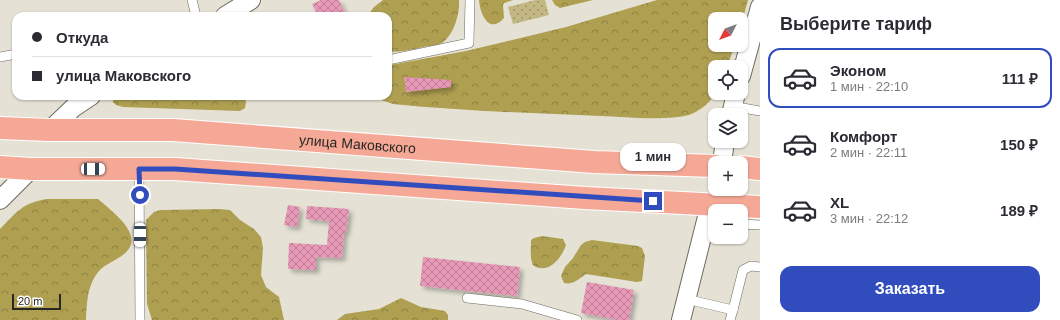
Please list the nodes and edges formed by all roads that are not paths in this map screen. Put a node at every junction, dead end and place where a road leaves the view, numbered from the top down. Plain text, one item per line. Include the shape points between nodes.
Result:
1 (192, 0) edge
2 (470, 0) edge
3 (248, 6) edge
4 (195, 12) edge
5 (234, 12) edge
6 (759, 14) edge
7 (12, 55) edge
8 (0, 58) edge
9 (392, 59) edge
10 (746, 60) edge
11 (85, 100) edge
12 (733, 105) edge
13 (760, 111) edge
14 (0, 128) edge
15 (50, 130) junction
16 (708, 166) edge
17 (0, 167) edge
18 (748, 168) edge
19 (31, 169) junction
20 (139, 169) junction
21 (760, 169) edge
22 (0, 200) edge
23 (760, 207) edge
24 (748, 209) edge
25 (708, 216) edge
26 (748, 225) edge
27 (708, 226) edge
28 (760, 226) edge
29 (760, 267) edge
30 (467, 298) dead end
31 (686, 299) junction
32 (733, 310) junction
33 (140, 320) edge
34 (577, 320) edge
35 (681, 320) edge
36 (730, 320) edge

1 - 4 lane
2 - 9 lane via 468,43
3 - 5 street
6 - 10 street
7 - 8 lane
11 - 15 street
12 - 13 lane
14 - 15 highway, улица Маковского
15 - 16 highway, улица Маковского via 173,130 594,162
17 - 19 highway
18 - 21 highway
19 - 20 highway
19 - 22 street
20 - 25 highway via 175,169 569,196
20 - 33 lane
23 - 24 highway
26 - 28 lane
27 - 31 street
29 - 32 lane via 751,266 743,270
30 - 34 lane via 522,304
31 - 32 lane
31 - 35 street
32 - 36 lane

